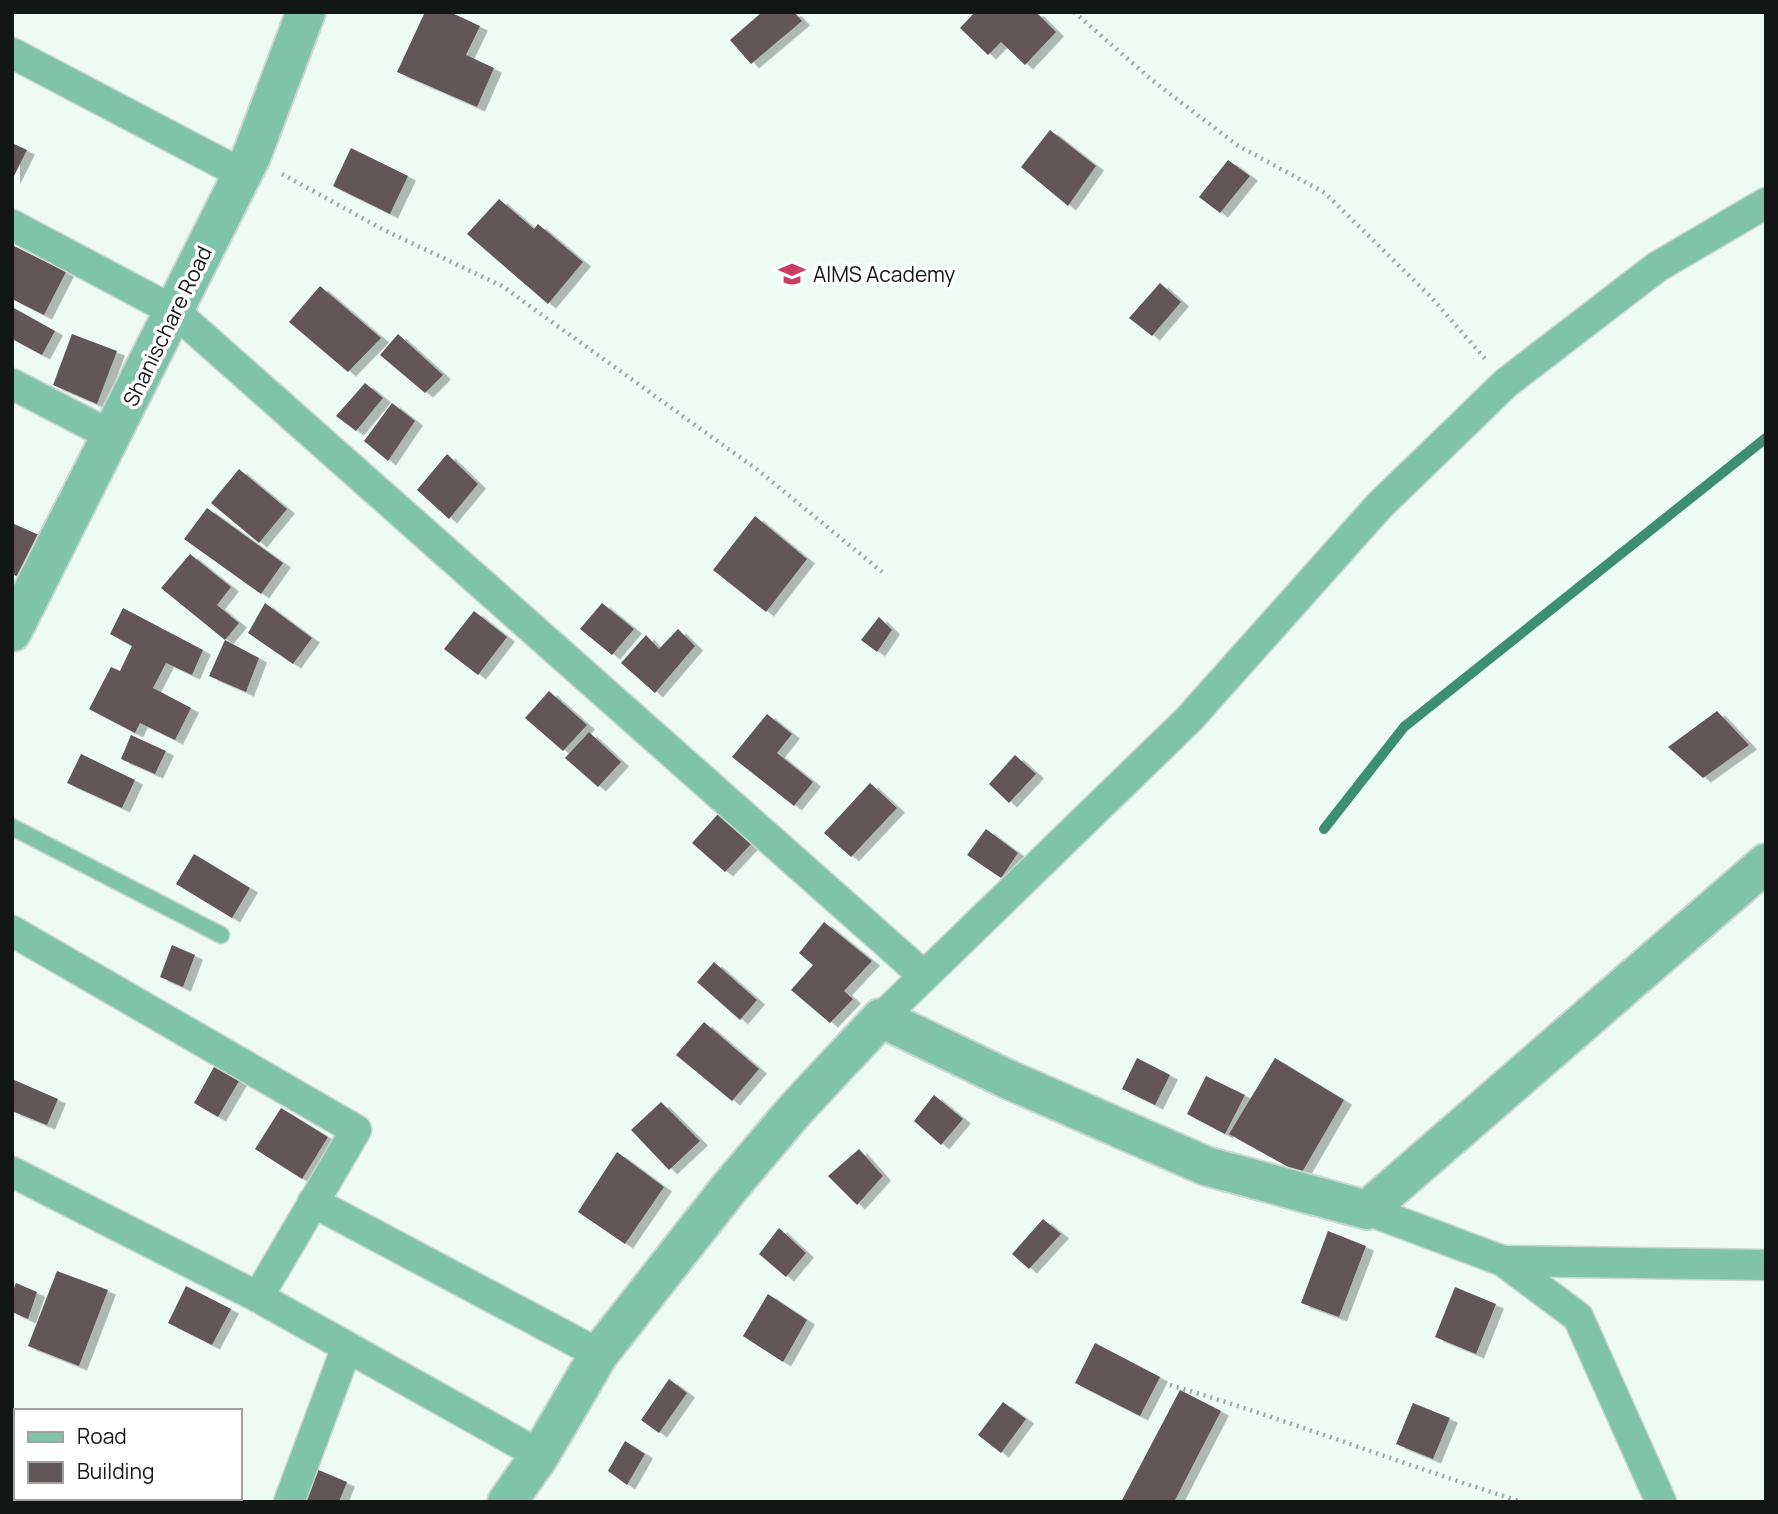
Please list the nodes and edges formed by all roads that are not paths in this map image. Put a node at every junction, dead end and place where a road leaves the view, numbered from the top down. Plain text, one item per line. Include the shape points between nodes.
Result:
1 (306, 12) edge
2 (12, 53) edge
3 (247, 166) junction
4 (1766, 203) edge
5 (12, 225) edge
6 (174, 312) junction
7 (12, 384) edge
8 (112, 436) junction
9 (12, 632) edge
10 (12, 827) edge
11 (1766, 863) edge
12 (12, 931) edge
13 (221, 935) dead end
14 (923, 975) junction
15 (881, 1018) junction
16 (12, 1172) edge
17 (313, 1202) junction
18 (1367, 1210) junction
19 (1503, 1261) junction
20 (1766, 1265) edge
21 (258, 1297) junction
22 (347, 1347) junction
23 (598, 1354) junction
24 (540, 1455) junction
25 (289, 1502) edge
26 (507, 1502) edge
27 (1661, 1502) edge

1 - 3 street, Shanischare Road
2 - 3 street
3 - 6 street, Shanischare Road
4 - 14 street via 1657,267 1506,383 1379,506 1189,719
5 - 6 street
6 - 8 street, Shanischare Road
6 - 14 street
7 - 8 street
8 - 9 street, Shanischare Road
10 - 13 lane
11 - 18 street
12 - 17 street via 356,1130
14 - 15 street
15 - 18 street via 1005,1079 1206,1166
15 - 23 street via 730,1187
16 - 21 street
17 - 21 street
17 - 23 street
18 - 19 street
19 - 20 street
19 - 27 street via 1577,1317
21 - 22 street
22 - 24 street
22 - 25 street
23 - 24 street
24 - 26 street

